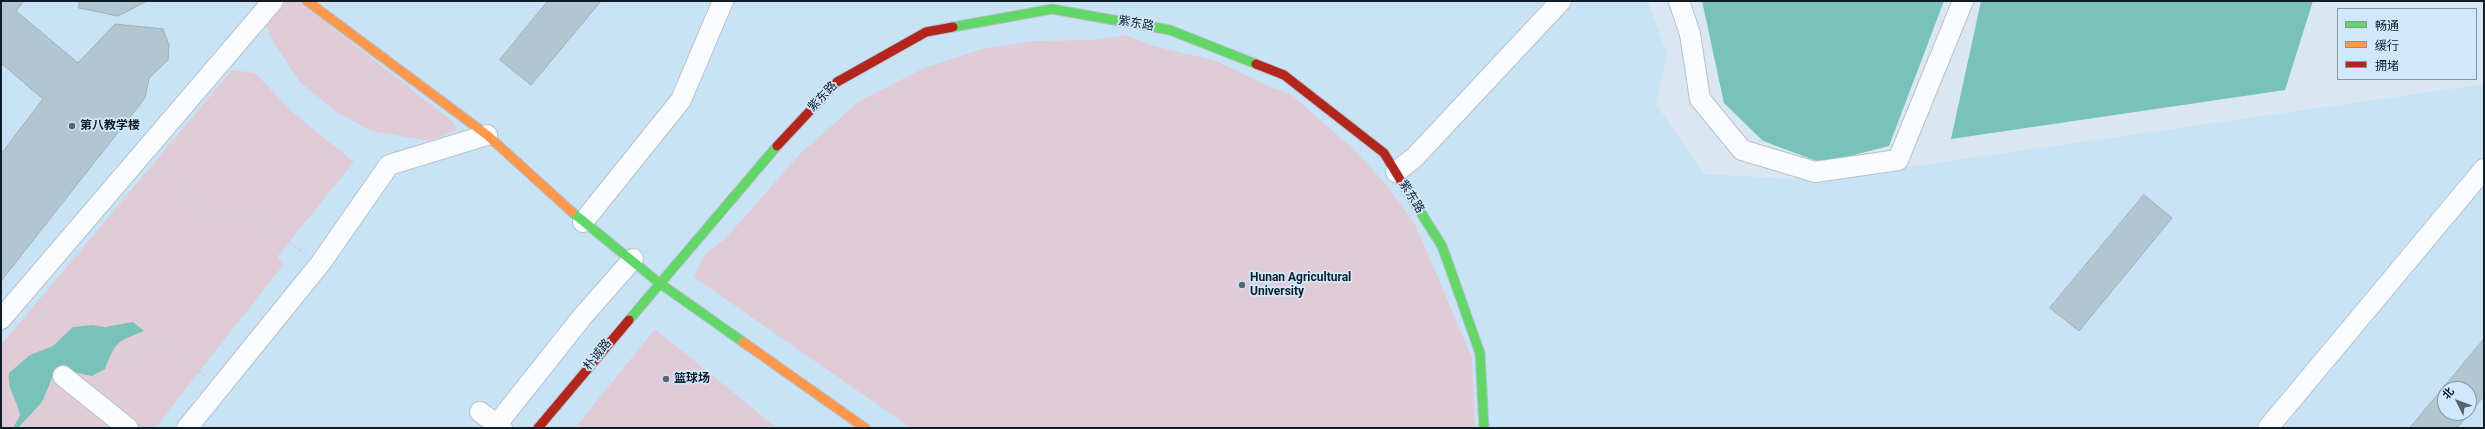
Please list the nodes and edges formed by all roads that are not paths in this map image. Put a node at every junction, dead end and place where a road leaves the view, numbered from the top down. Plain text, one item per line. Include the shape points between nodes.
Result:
1 (273, 1) edge
2 (307, 1) edge
3 (723, 1) edge
4 (1561, 1) edge
5 (1679, 1) edge
6 (1963, 1) edge
7 (487, 135) junction
8 (2484, 169) edge
9 (1396, 172) junction
10 (583, 222) junction
11 (633, 259) junction
12 (658, 282) junction
13 (1, 318) edge
14 (70, 382) road end
15 (480, 412) dead end
16 (498, 427) edge
17 (128, 428) edge
18 (187, 428) edge
19 (538, 428) edge
20 (865, 428) edge
21 (1484, 428) edge
22 (2268, 428) edge

1 - 13 street
2 - 7 street
3 - 10 street via 681,100
4 - 9 street via 1414,158
5 - 6 street via 1690,34 1700,99 1742,150 1815,172 1898,160
7 - 10 street
7 - 18 street via 389,165 320,264
8 - 22 street
9 - 12 street, 紫东路 via 1384,153 1284,75 1170,30 1052,9 926,32 836,82 757,167
9 - 21 street, 紫东路 via 1442,246 1480,353
10 - 11 street
11 - 12 street
11 - 16 street via 582,317
12 - 19 street, 朴诚路
12 - 20 street
14 - 17 street
15 - 16 street

